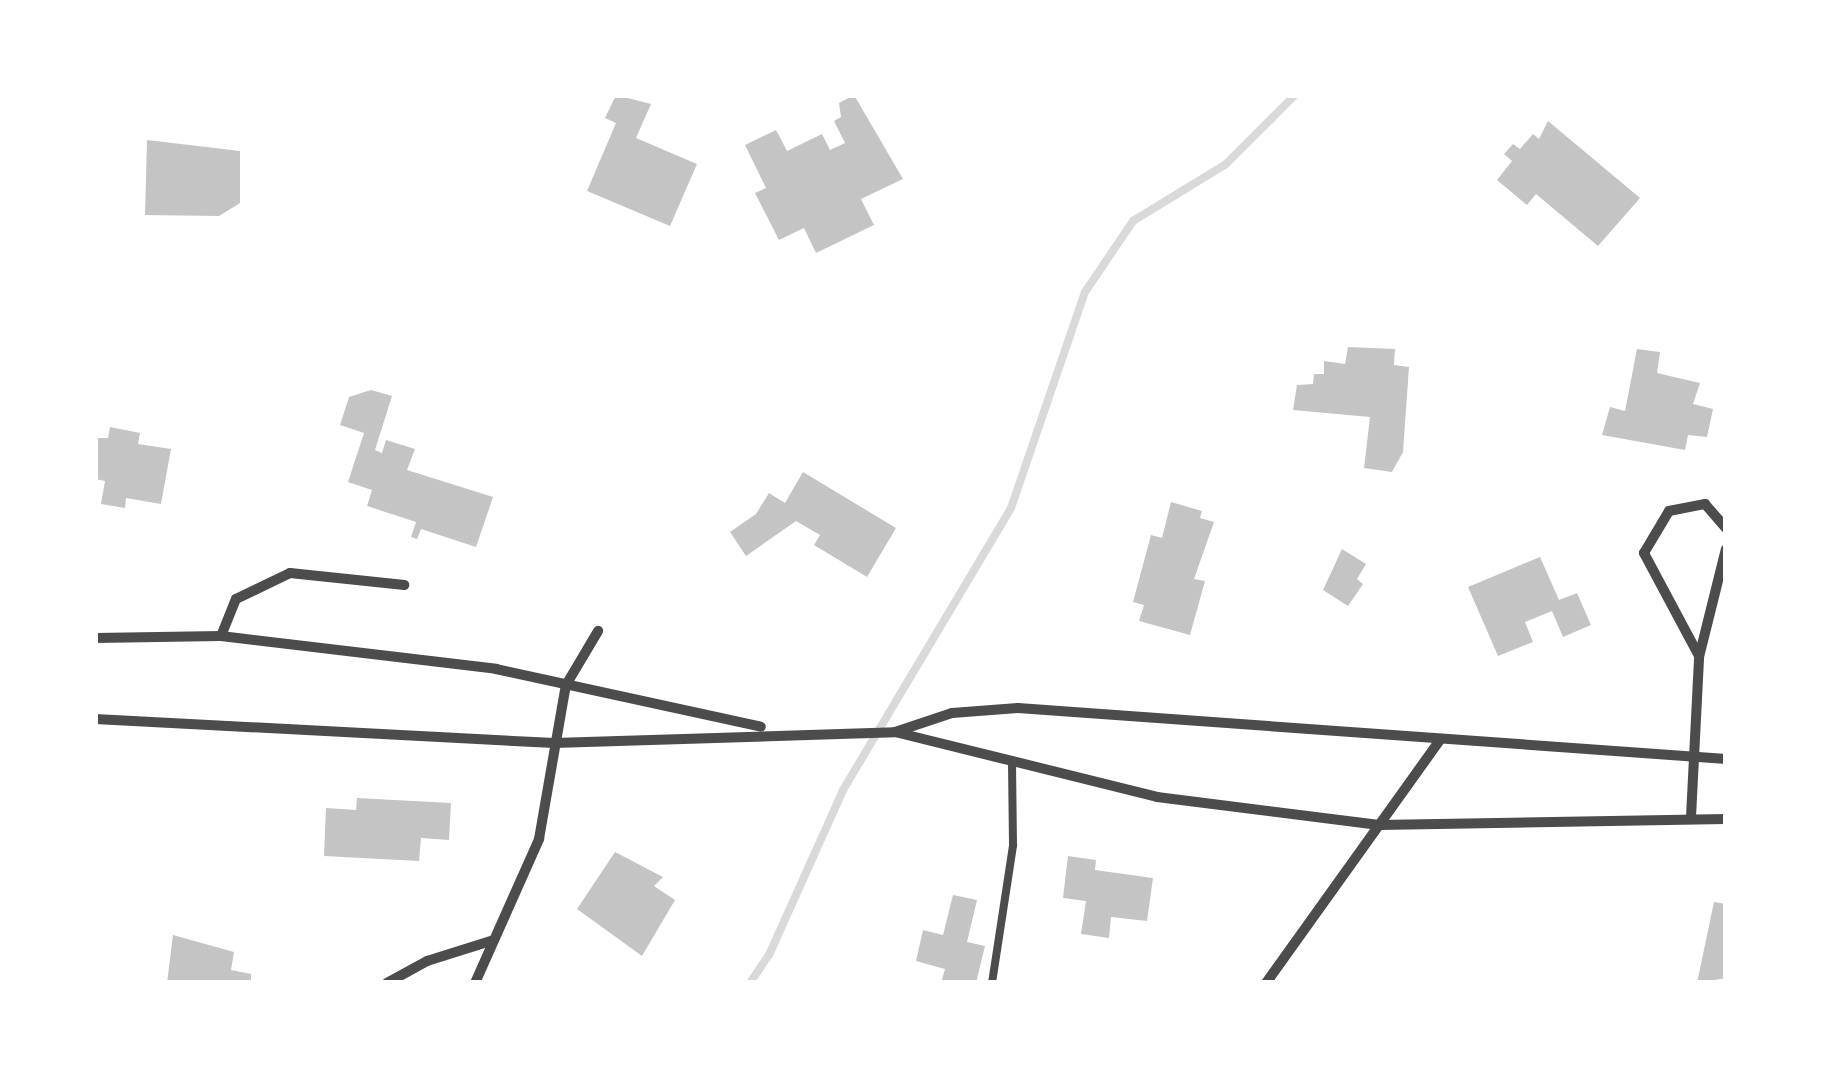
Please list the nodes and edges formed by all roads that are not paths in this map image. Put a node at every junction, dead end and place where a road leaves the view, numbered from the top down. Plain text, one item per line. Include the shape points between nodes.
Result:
1 (1726, 528) edge
2 (1726, 548) edge
3 (404, 584) dead end
4 (598, 631) dead end
5 (221, 636) junction
6 (95, 638) edge
7 (1699, 657) junction
8 (566, 685) junction
9 (95, 718) edge
10 (782, 730) junction
11 (894, 732) junction
12 (1440, 740) junction
13 (554, 743) junction
14 (1695, 757) junction
15 (1726, 758) edge
16 (1012, 760) junction
17 (1691, 817) junction
18 (1726, 819) edge
19 (1379, 825) junction
20 (494, 940) junction
21 (387, 983) edge
22 (475, 983) edge
23 (992, 983) edge
24 (1266, 983) edge

1 - 7 street via 1705,504 1669,512 1644,553
2 - 7 street
3 - 5 street via 290,574 236,598
4 - 8 street
5 - 6 street
5 - 8 street via 496,669
7 - 14 street
8 - 10 street
8 - 13 street
9 - 13 street
10 - 11 street
10 - 13 street
11 - 12 street via 952,712 1018,708
11 - 16 street
12 - 14 street
12 - 19 street
13 - 20 street via 539,839
14 - 15 street
14 - 17 street
16 - 19 street via 1157,797
16 - 23 lane via 1013,845
17 - 18 street
17 - 19 street via 1628,825
19 - 24 street
20 - 21 street via 426,961
20 - 22 street

